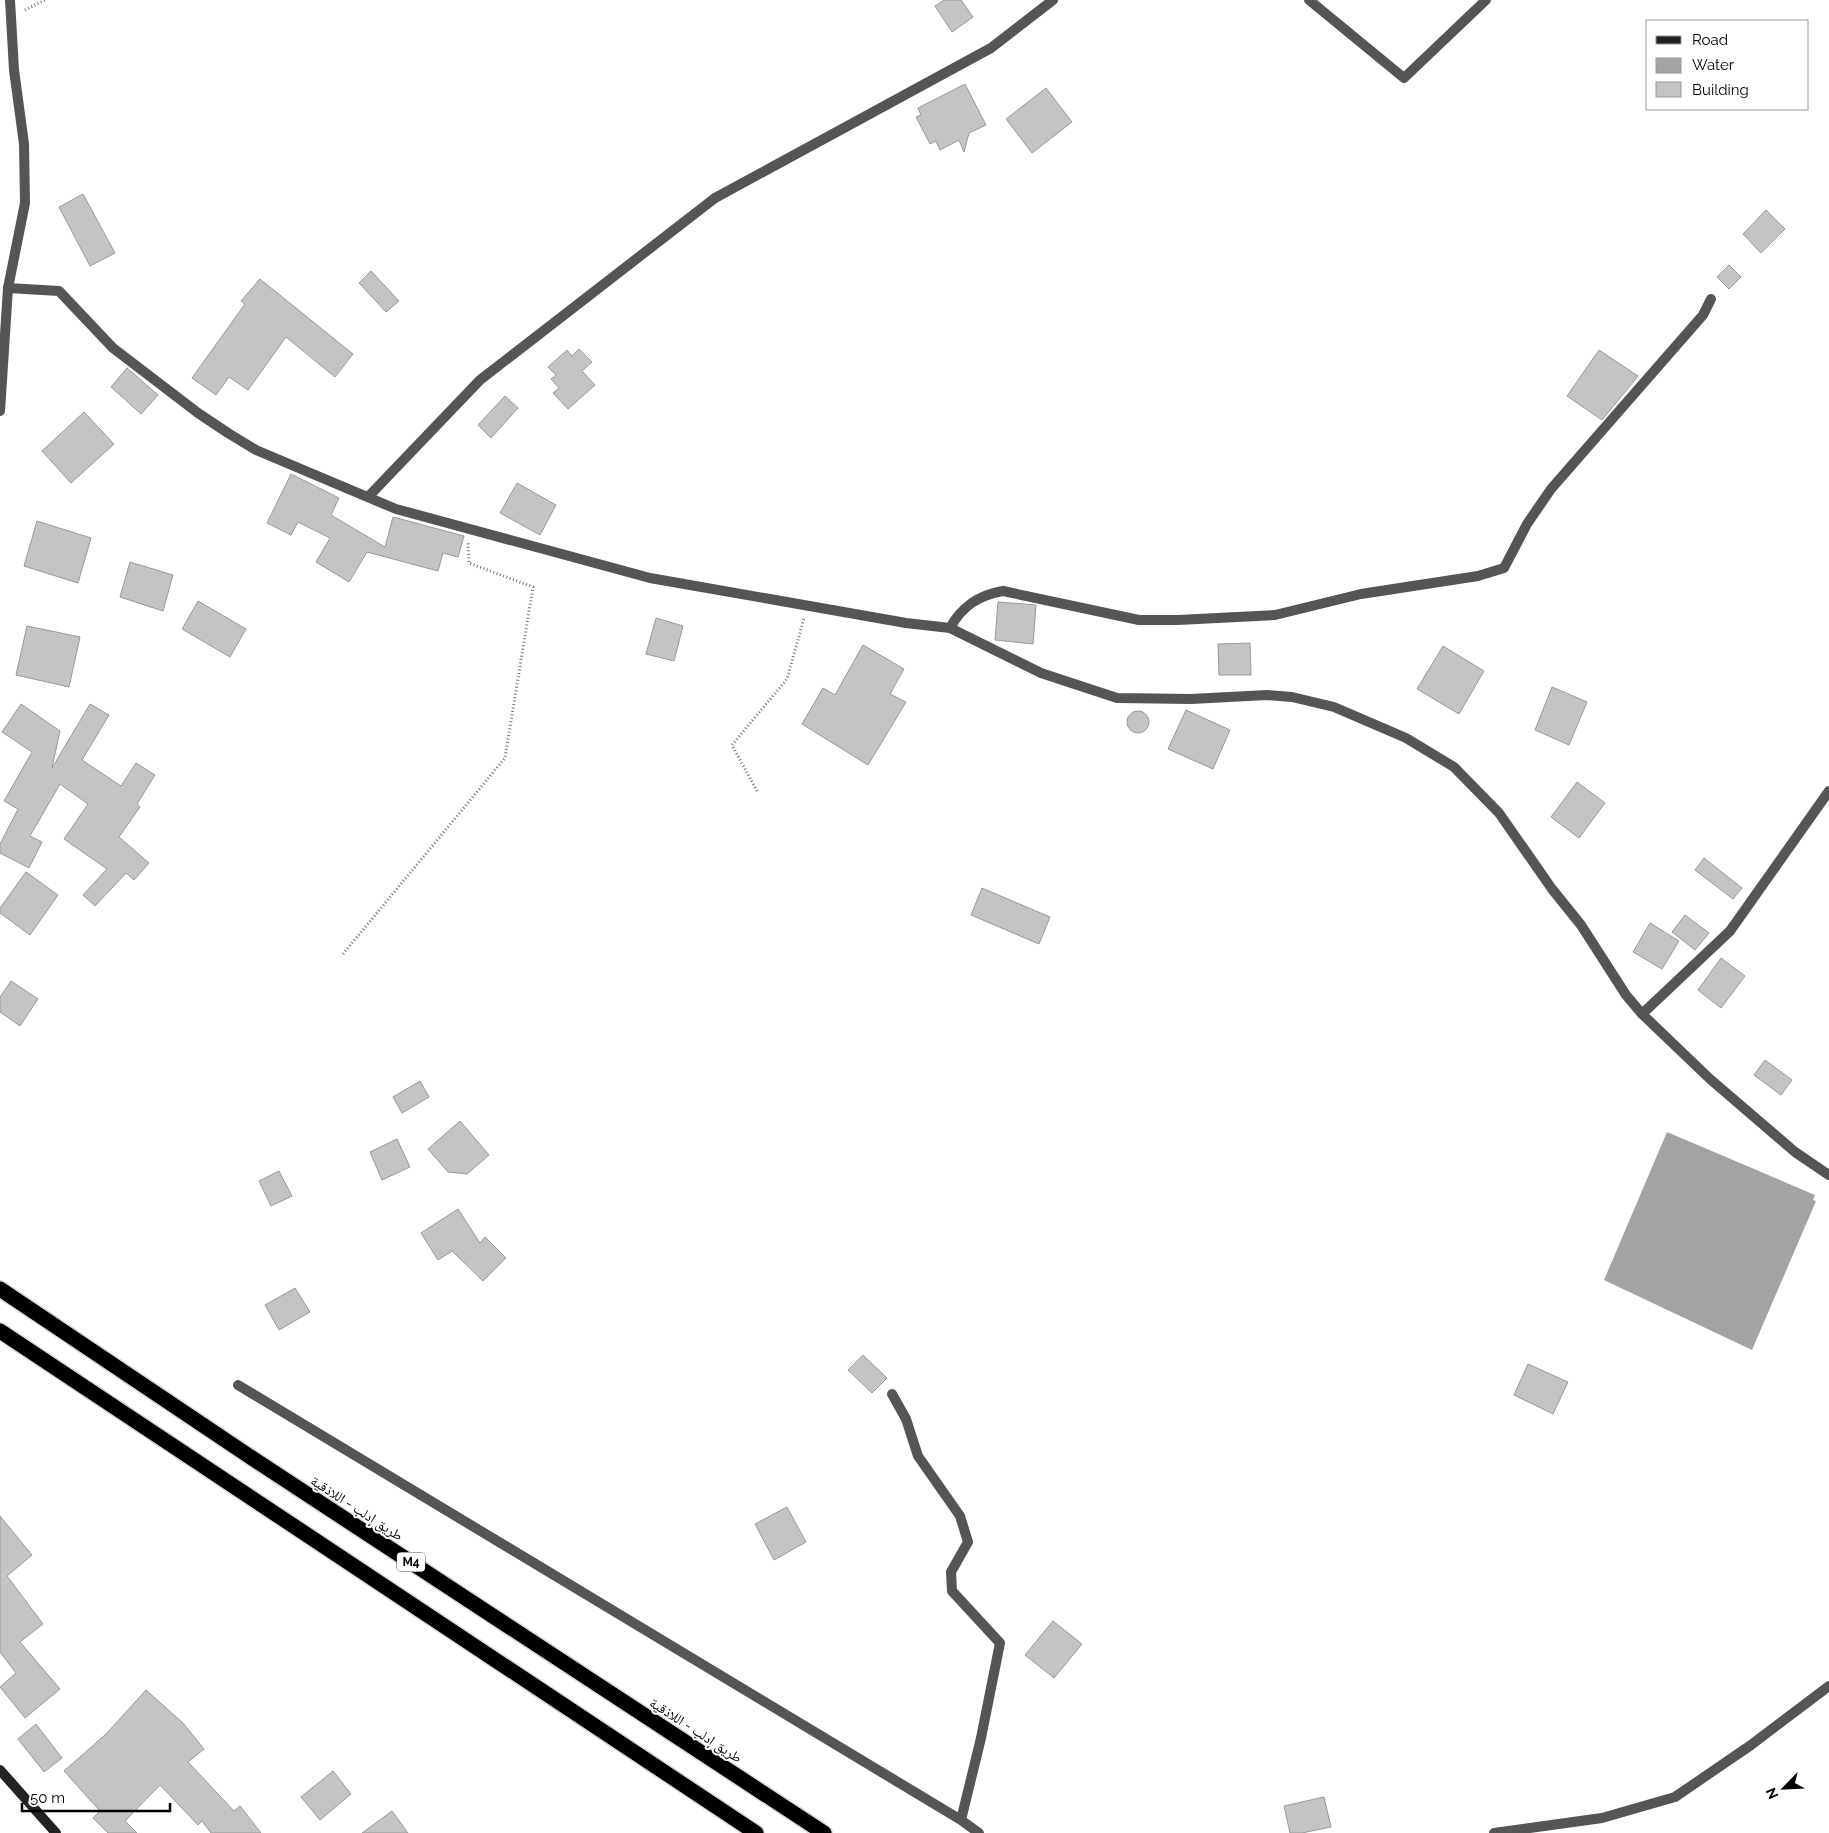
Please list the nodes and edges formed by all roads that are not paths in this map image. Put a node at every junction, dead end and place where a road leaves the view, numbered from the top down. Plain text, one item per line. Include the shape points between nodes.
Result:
1 (10, 0) edge
2 (1053, 0) edge
3 (1309, 0) edge
4 (1486, 0) edge
5 (8, 288) junction
6 (1711, 299) dead end
7 (0, 410) edge
8 (368, 497) junction
9 (950, 628) junction
10 (1829, 791) edge
11 (1642, 1014) junction
12 (1829, 1175) edge
13 (0, 1289) edge
14 (0, 1331) edge
15 (238, 1385) dead end
16 (892, 1394) dead end
17 (1829, 1686) edge
18 (0, 1770) edge
19 (961, 1820) junction
20 (56, 1833) edge
21 (756, 1833) edge
22 (824, 1833) edge
23 (979, 1833) edge
24 (1494, 1833) edge

1 - 5 street via 14,70 24,144 25,203
2 - 8 street via 991,48 715,198 480,380
3 - 4 street via 1404,78
5 - 7 street
5 - 8 street via 59,290 113,348 228,434 256,450
6 - 9 street via 1704,314 1551,489 1527,524 1504,568 1478,576 1362,594 1275,615 1188,620 1139,620 1003,591 987,594 968,604
8 - 9 street via 396,509 650,578
9 - 11 street via 1041,673 1117,698 1191,699 1267,694 1292,697 1334,708 1406,738 1454,767 1499,813
10 - 11 street via 1730,931
11 - 12 street via 1710,1079 1795,1152
13 - 22 highway, طريق إدلب - اللاذقية / M4
14 - 21 highway, M4
15 - 19 street
16 - 19 street via 906,1419 918,1456 960,1516 968,1542 951,1572 952,1591 1000,1643
17 - 24 street via 1675,1797 1602,1818
18 - 20 main road
19 - 23 street

